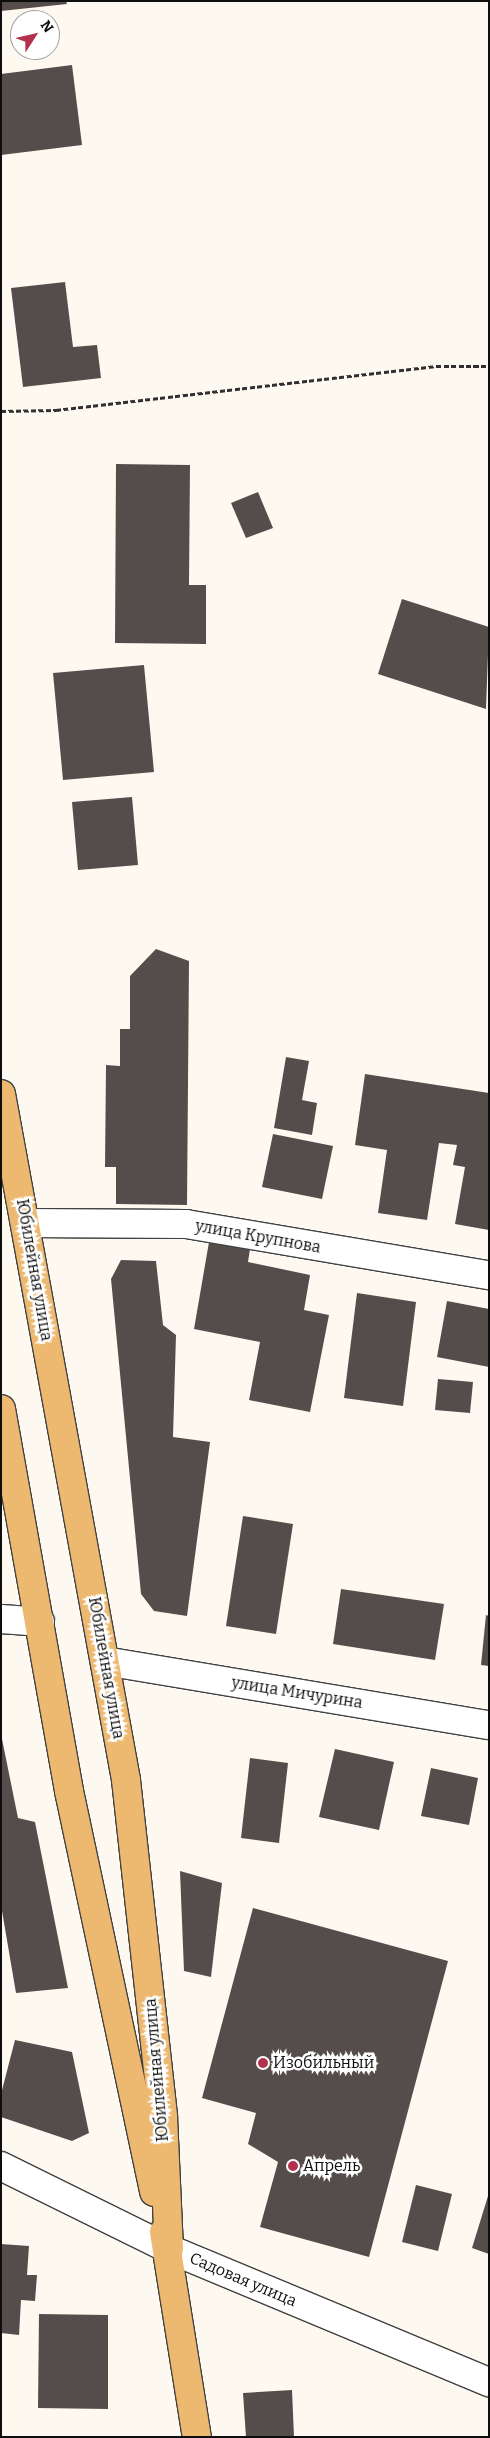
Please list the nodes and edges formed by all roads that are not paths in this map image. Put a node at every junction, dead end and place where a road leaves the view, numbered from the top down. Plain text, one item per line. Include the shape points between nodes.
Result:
1 (1, 1094) edge
2 (26, 1223) junction
3 (489, 1275) edge
4 (1, 1409) edge
5 (1, 1619) edge
6 (40, 1622) junction
7 (105, 1662) junction
8 (489, 1725) edge
9 (1, 2166) edge
10 (169, 2249) junction
11 (489, 2382) edge
12 (197, 2437) edge

1 - 2 main road, Юбилейная улица
2 - 3 street, улица Крупнова via 186,1224
2 - 7 main road, Юбилейная улица
4 - 6 main road, Юбилейная улица
5 - 6 street
6 - 10 main road, Юбилейная улица via 136,2118
7 - 8 street, улица Мичурина
7 - 10 main road, Юбилейная улица via 128,1790 163,2117
9 - 10 street, Садовая улица
10 - 11 street, Садовая улица
10 - 12 main road, Юбилейная улица

